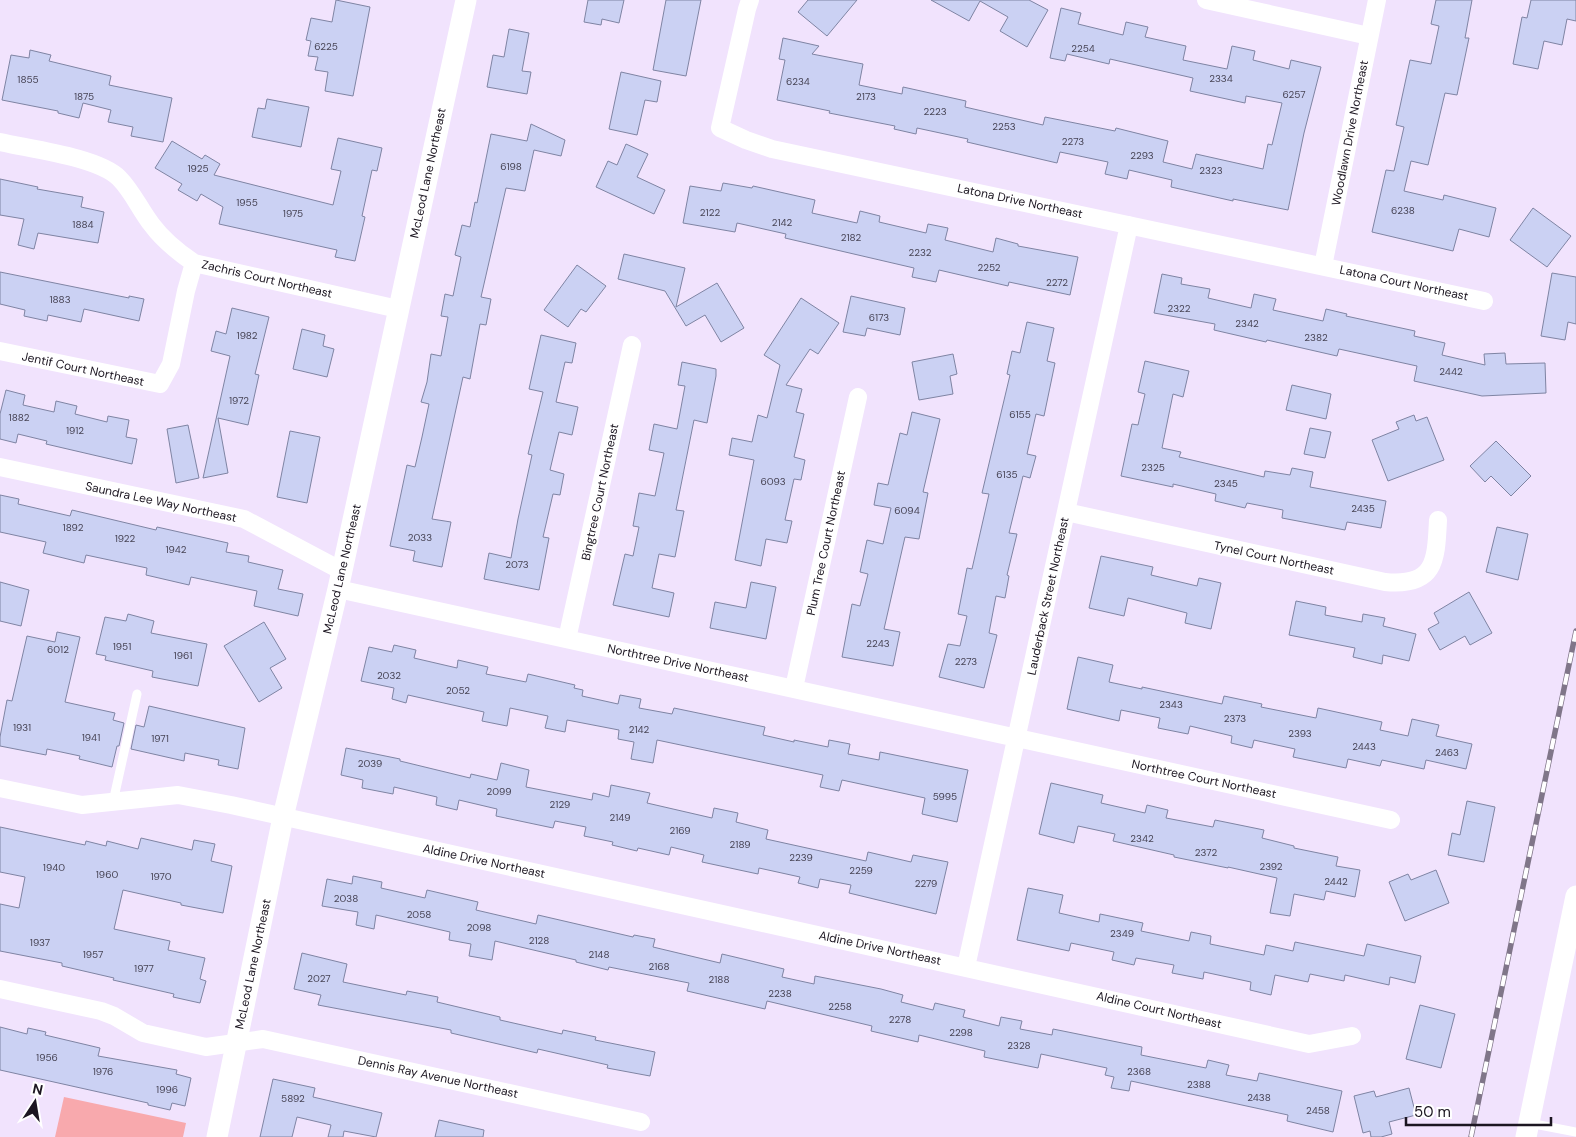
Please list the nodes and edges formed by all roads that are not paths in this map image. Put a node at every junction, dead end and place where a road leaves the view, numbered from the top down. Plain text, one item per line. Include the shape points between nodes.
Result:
1 (466, 0) edge
2 (750, 0) edge
3 (1206, 0) edge
4 (1377, 0) edge
5 (1370, 36) junction
6 (0, 142) edge
7 (1130, 225) junction
8 (194, 263) junction
9 (1323, 266) junction
10 (1484, 301) dead end
11 (398, 309) junction
12 (632, 345) dead end
13 (0, 351) edge
14 (858, 397) dead end
15 (0, 467) edge
16 (1066, 512) junction
17 (1438, 520) dead end
18 (340, 580) junction
19 (567, 639) junction
20 (794, 688) junction
21 (137, 694) dead end
22 (1017, 738) junction
23 (0, 788) edge
24 (113, 802) junction
25 (284, 817) junction
26 (1391, 820) dead end
27 (1576, 896) edge
28 (966, 967) junction
29 (0, 989) edge
30 (1352, 1036) dead end
31 (236, 1044) junction
32 (640, 1122) dead end
33 (1527, 1130) edge
34 (1576, 1132) edge
35 (216, 1137) edge

1 - 11 street, McLeod Lane Northeast
2 - 7 street, Latona Drive Northeast via 720,128 772,149
3 - 5 street
4 - 5 street, Woodlawn Drive Northeast
5 - 9 street, Woodlawn Drive Northeast
6 - 8 street, Zachris Court Northeast via 102,166 118,177 133,194 162,236
7 - 9 street, Latona Drive Northeast
7 - 16 street, Lauderback Street Northeast
8 - 11 street, Zachris Court Northeast
8 - 13 street, Jentif Court Northeast via 171,364 160,384
9 - 10 street, Latona Court Northeast
11 - 18 street, McLeod Lane Northeast
12 - 19 street, Bingtree Court Northeast
14 - 20 street, Plum Tree Court Northeast
15 - 18 street, Saundra Lee Way Northeast via 244,519
16 - 17 street, Tynel Court Northeast via 1399,583 1412,581 1433,565
16 - 22 street, Lauderback Street Northeast
18 - 19 street, Northtree Drive Northeast
18 - 25 street, McLeod Lane Northeast
19 - 20 street, Northtree Drive Northeast
20 - 22 street, Northtree Drive Northeast
21 - 24 lane
22 - 26 street, Northtree Court Northeast
22 - 28 street, Lauderback Street Northeast
23 - 24 street, Aldine Drive Northeast via 82,805
24 - 25 street, Aldine Drive Northeast via 178,795
25 - 28 street, Aldine Drive Northeast
25 - 31 street, McLeod Lane Northeast
27 - 33 street
28 - 30 street, Aldine Court Northeast via 1309,1044
29 - 31 street, Dennis Ray Avenue Northeast via 101,1012 143,1033 206,1047
31 - 32 street, Dennis Ray Avenue Northeast via 263,1039
31 - 35 street, McLeod Lane Northeast
33 - 34 lane

